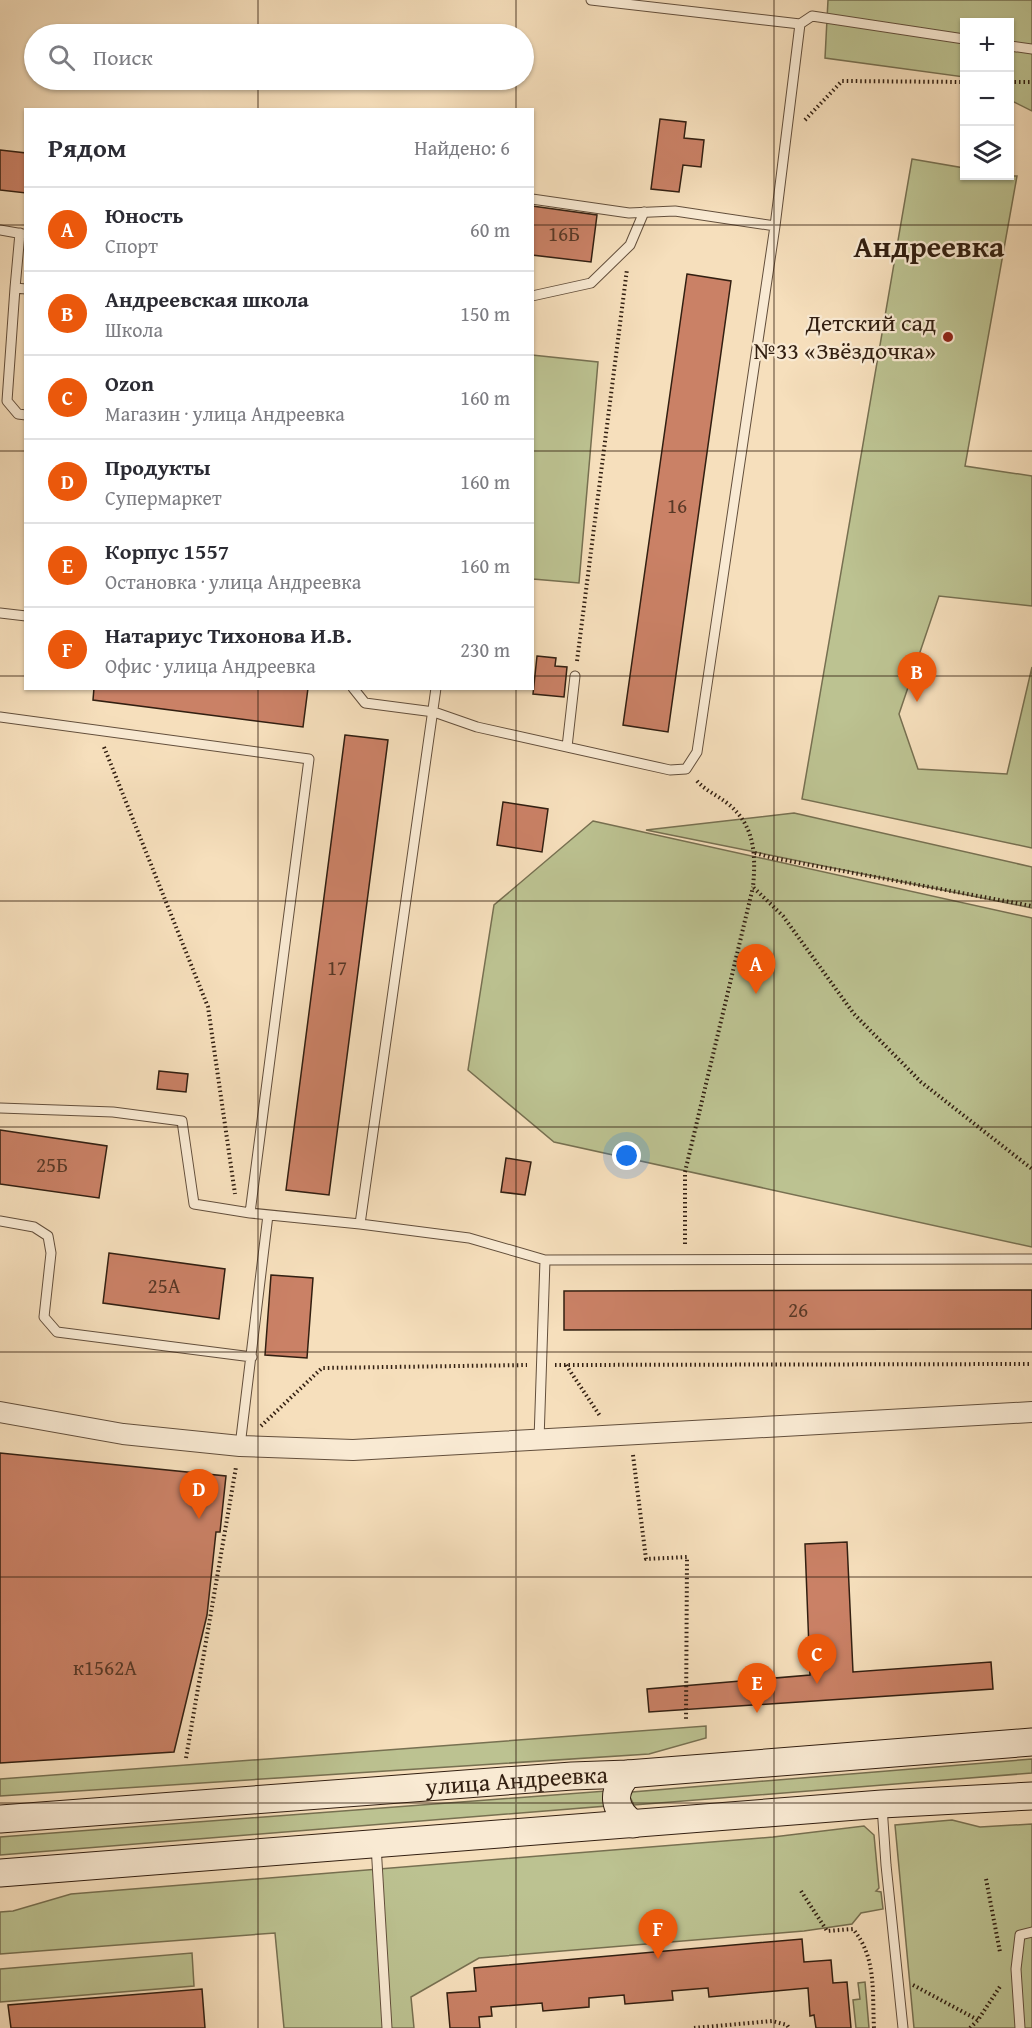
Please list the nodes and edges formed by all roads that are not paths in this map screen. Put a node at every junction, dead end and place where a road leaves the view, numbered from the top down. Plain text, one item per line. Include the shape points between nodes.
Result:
1 (591, 0) edge
2 (800, 24) junction
3 (960, 38) edge
4 (1014, 47) edge
5 (1032, 49) edge
6 (534, 199) edge
7 (644, 212) junction
8 (775, 226) junction
9 (0, 230) edge
10 (23, 234) edge
11 (15, 288) junction
12 (24, 289) edge
13 (534, 296) edge
14 (24, 415) edge
15 (0, 613) edge
16 (24, 616) edge
17 (575, 676) road end
18 (355, 690) edge
19 (436, 690) edge
20 (434, 712) junction
21 (0, 717) edge
22 (567, 747) junction
23 (0, 1108) edge
24 (250, 1213) junction
25 (268, 1215) junction
26 (0, 1221) edge
27 (360, 1224) junction
28 (1032, 1259) edge
29 (545, 1260) junction
30 (252, 1357) junction
31 (0, 1412) edge
32 (1032, 1412) edge
33 (539, 1440) junction
34 (240, 1446) junction
35 (1032, 1742) edge
36 (628, 1774) junction
37 (1032, 1796) edge
38 (882, 1804) junction
39 (0, 1819) edge
40 (633, 1824) junction
41 (376, 1843) junction
42 (0, 1873) edge
43 (1032, 1932) edge
44 (387, 2028) edge
45 (903, 2028) edge
46 (1020, 2028) edge

1 - 2 lane
2 - 3 lane via 812,16
2 - 8 lane
4 - 5 lane
6 - 7 lane
7 - 8 lane via 675,211
7 - 13 lane via 630,245 591,283
8 - 22 lane via 698,752 686,769 670,770
9 - 10 lane
10 - 11 lane
11 - 12 lane
11 - 14 lane via 7,401 18,414
15 - 16 lane
17 - 22 lane
18 - 20 lane via 365,703
19 - 20 lane
20 - 22 lane via 477,727
20 - 27 lane
21 - 24 lane via 309,759
23 - 24 lane via 113,1112 182,1121 194,1204
24 - 25 lane
25 - 27 lane
25 - 30 lane
26 - 30 lane via 34,1227 48,1236 51,1253 44,1317 57,1332
27 - 29 lane via 468,1238
28 - 29 lane
29 - 33 lane
30 - 34 lane
31 - 34 street via 123,1434
32 - 33 street
33 - 34 street via 353,1450
35 - 36 main road, улица Андреевка
36 - 39 main road, улица Андреевка
36 - 40 main road via 616,1794 617,1806
37 - 38 main road
38 - 40 main road
38 - 45 lane
40 - 41 main road
41 - 42 main road
41 - 44 lane
43 - 46 lane via 1020,1935 1016,1969

